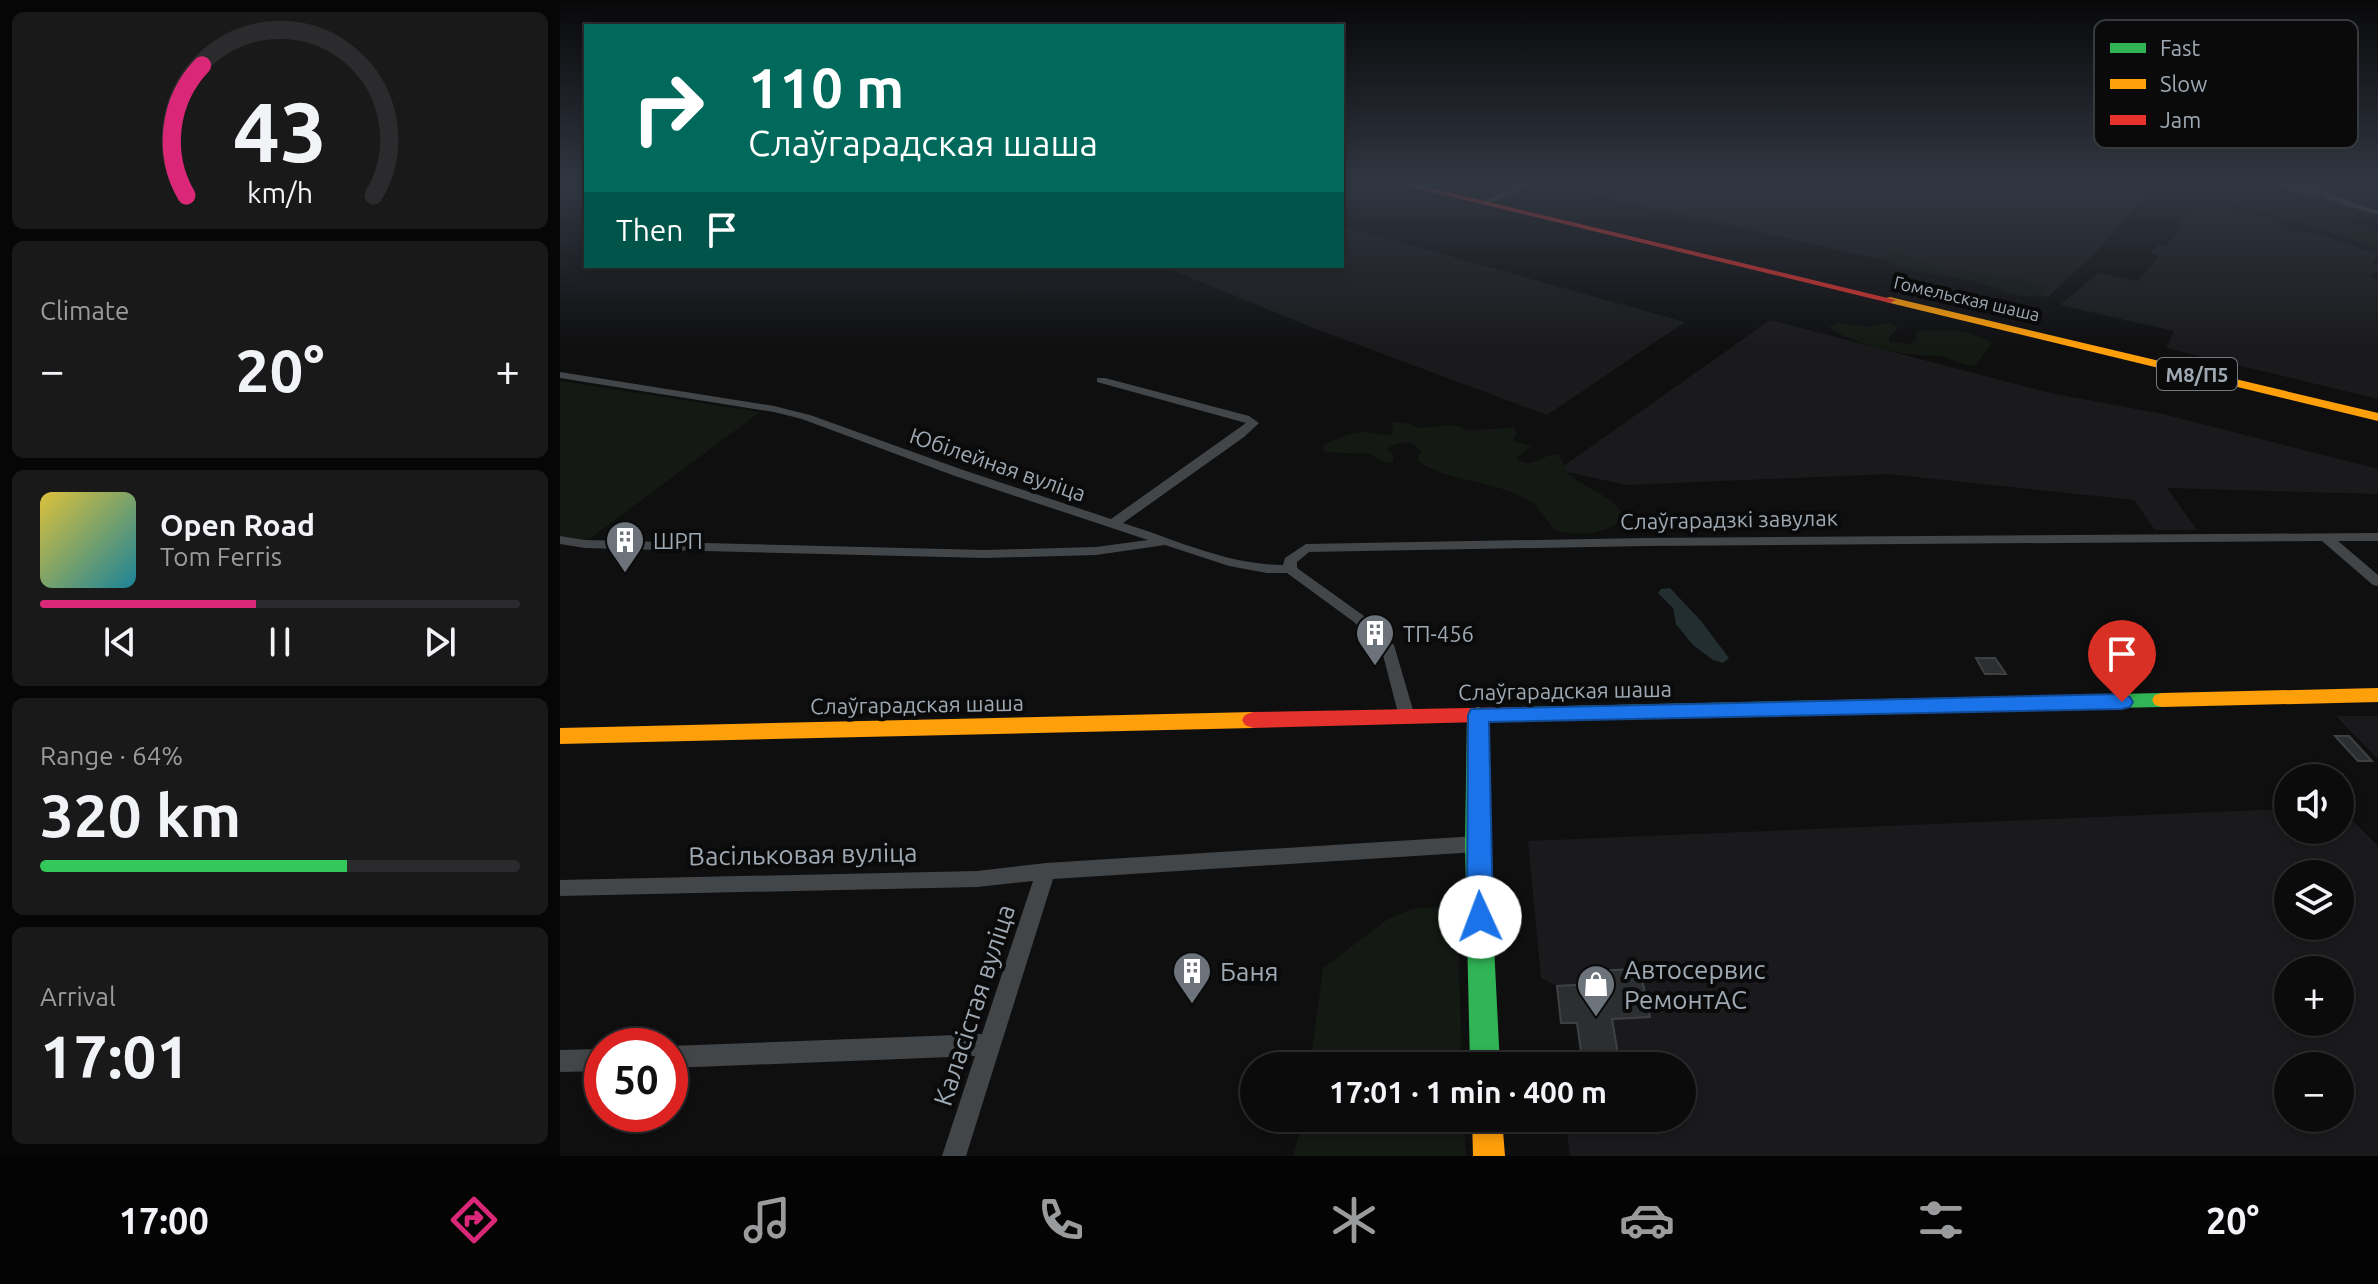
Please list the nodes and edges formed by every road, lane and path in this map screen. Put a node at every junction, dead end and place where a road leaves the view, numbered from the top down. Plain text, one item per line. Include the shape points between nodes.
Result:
1 (1633, 239) edge
2 (560, 375) edge
3 (1101, 380) dead end
4 (2378, 417) edge
5 (1112, 524) junction
6 (2325, 537) junction
7 (2378, 537) edge
8 (560, 540) edge
9 (1165, 541) junction
10 (1290, 569) junction
11 (2378, 582) edge
12 (2378, 695) edge
13 (1478, 715) junction
14 (1407, 717) junction
15 (560, 736) edge
16 (1477, 844) junction
17 (1046, 871) junction
18 (560, 888) edge
19 (990, 1045) junction
20 (1484, 1052) edge
21 (688, 1056) edge
22 (584, 1060) edge
23 (560, 1061) edge
24 (1488, 1132) edge
25 (954, 1156) edge
26 (1489, 1156) edge

1 - 4 main road, Гомельская шаша / М8/П5
2 - 5 street, Юбілейная вуліца via 806,417
3 - 5 street via 1253,423
5 - 9 street, Юбілейная вуліца
6 - 7 street, Слаўгарадзкі завулак
6 - 10 street, Слаўгарадзкі завулак via 1306,548 1290,561
6 - 11 street
8 - 9 street via 985,554 1096,551
9 - 10 street, Юбілейная вуліца via 1229,562
10 - 14 street via 1359,619 1389,649
12 - 13 main road, Слаўгарадская шаша
13 - 14 main road, Слаўгарадская шаша
13 - 16 main road
14 - 15 main road, Слаўгарадская шаша
16 - 17 street, Васільковая вуліца
16 - 20 main road
17 - 18 street, Васільковая вуліца via 977,879
17 - 19 street, Каласістая вуліца
19 - 21 street
19 - 25 street, Каласістая вуліца
22 - 23 street
24 - 26 main road

